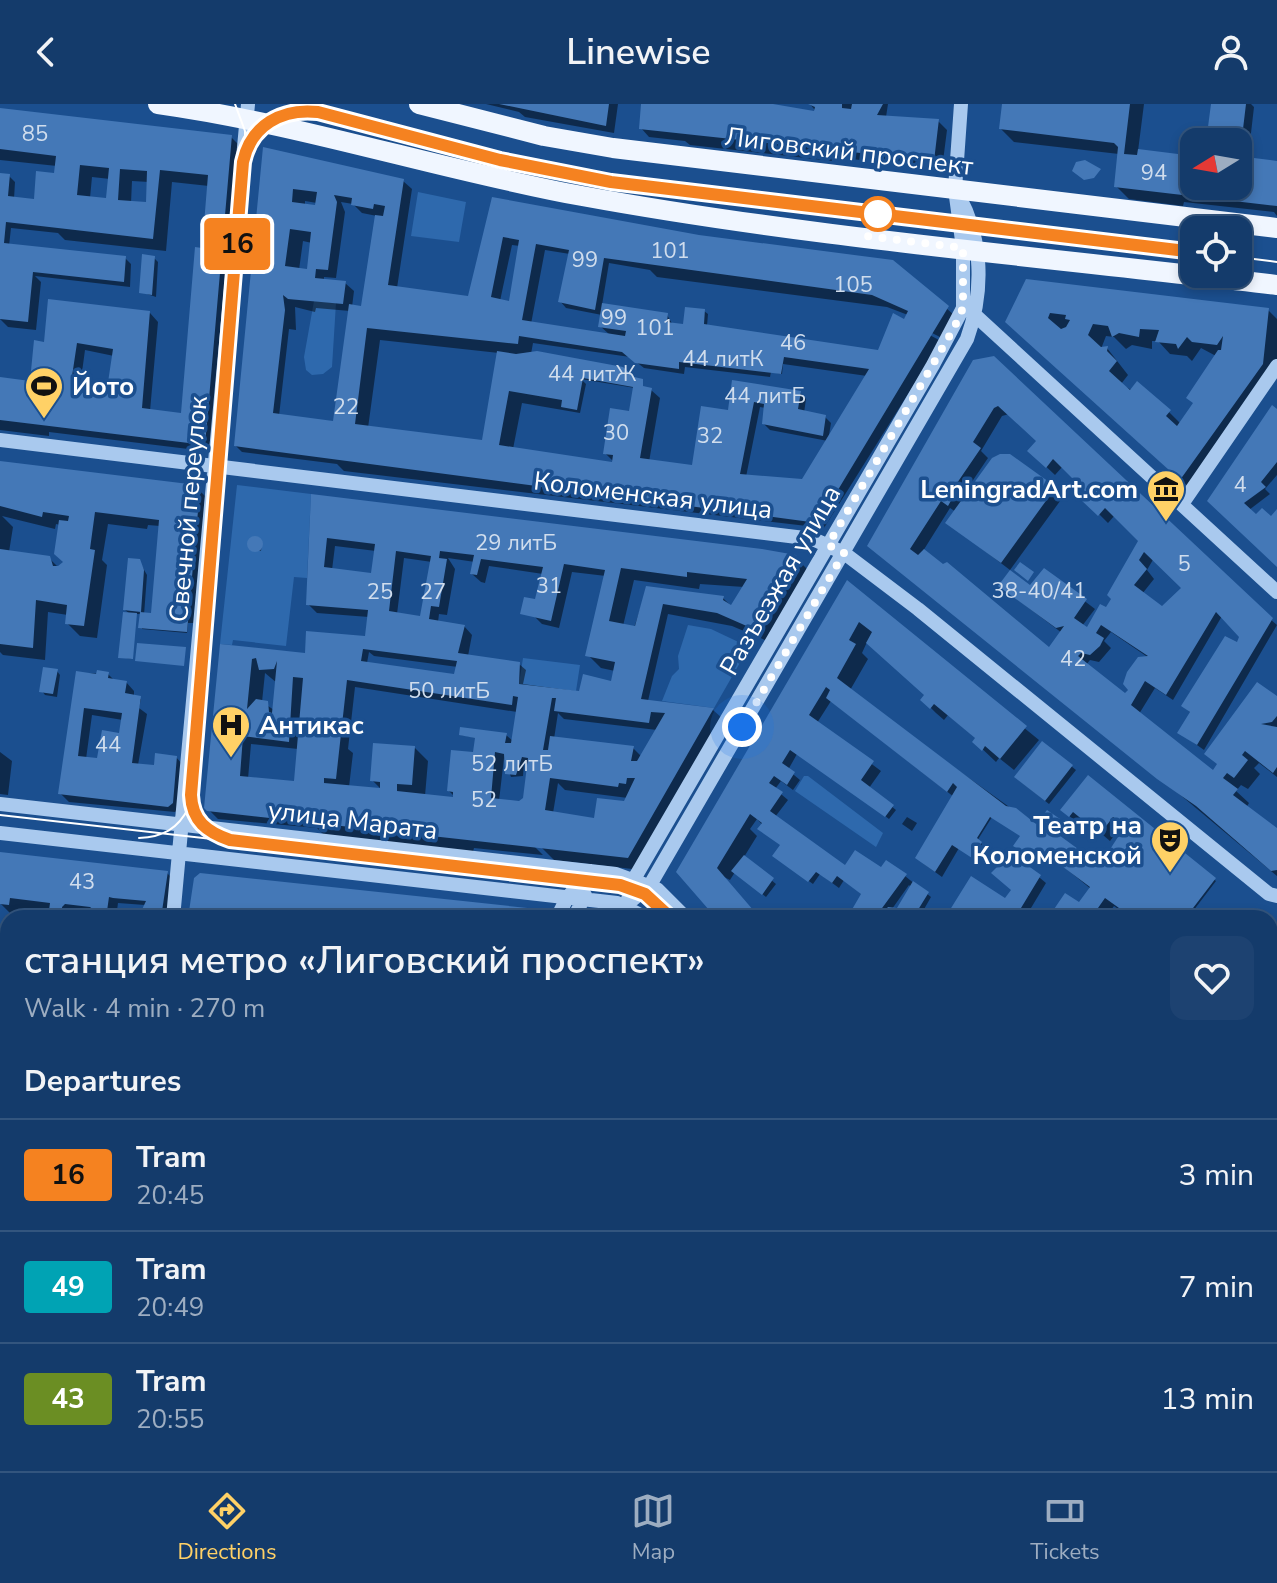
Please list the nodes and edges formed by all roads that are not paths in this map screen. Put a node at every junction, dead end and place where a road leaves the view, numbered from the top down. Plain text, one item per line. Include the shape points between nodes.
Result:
1 (158, 104) edge
2 (419, 104) edge
3 (961, 104) edge
4 (247, 111) edge
5 (955, 189) junction
6 (1277, 228) edge
7 (971, 248) junction
8 (1277, 285) edge
9 (969, 312) junction
10 (1277, 366) edge
11 (1273, 387) edge
12 (0, 440) edge
13 (216, 467) junction
14 (1182, 504) junction
15 (828, 545) junction
16 (844, 553) junction
17 (1277, 592) edge
18 (0, 804) edge
19 (183, 824) junction
20 (0, 833) edge
21 (182, 854) junction
22 (591, 871) junction
23 (634, 879) junction
24 (650, 885) junction
25 (1277, 896) edge
26 (567, 898) junction
27 (583, 900) junction
28 (626, 906) junction
29 (174, 910) edge
30 (561, 910) edge
31 (578, 910) edge
32 (633, 910) edge
33 (677, 910) edge

1 - 4 main road
2 - 5 main road, Лиговский проспект via 598,146
3 - 5 street
4 - 7 main road via 455,170 594,198
4 - 13 street, Свечной переулок
5 - 6 main road, Лиговский проспект
5 - 7 street
7 - 8 main road
7 - 9 street
9 - 14 street
9 - 15 street, Разъезжая улица
9 - 16 street, Разъезжая улица via 948,374
10 - 11 street
11 - 14 street
12 - 13 street, Коломенская улица
13 - 15 street, Коломенская улица via 813,539
13 - 19 street, Свечной переулок
14 - 17 street
15 - 16 street, Коломенская улица
15 - 23 street, Разъезжая улица
16 - 24 street, Разъезжая улица
16 - 25 street, Коломенская улица
18 - 19 street, улица Марата
19 - 21 street, Свечной переулок
19 - 22 street, улица Марата
20 - 21 street, улица Марата
21 - 26 street, улица Марата
21 - 29 street, Свечной переулок
22 - 23 street, улица Марата
22 - 26 street
22 - 27 street
23 - 24 street, улица Марата
23 - 28 street, Разъезжая улица
24 - 28 street, Разъезжая улица
24 - 33 street, улица Марата
26 - 27 street, улица Марата
26 - 30 street
27 - 28 street, улица Марата
27 - 31 street
28 - 32 street, улица Марата

